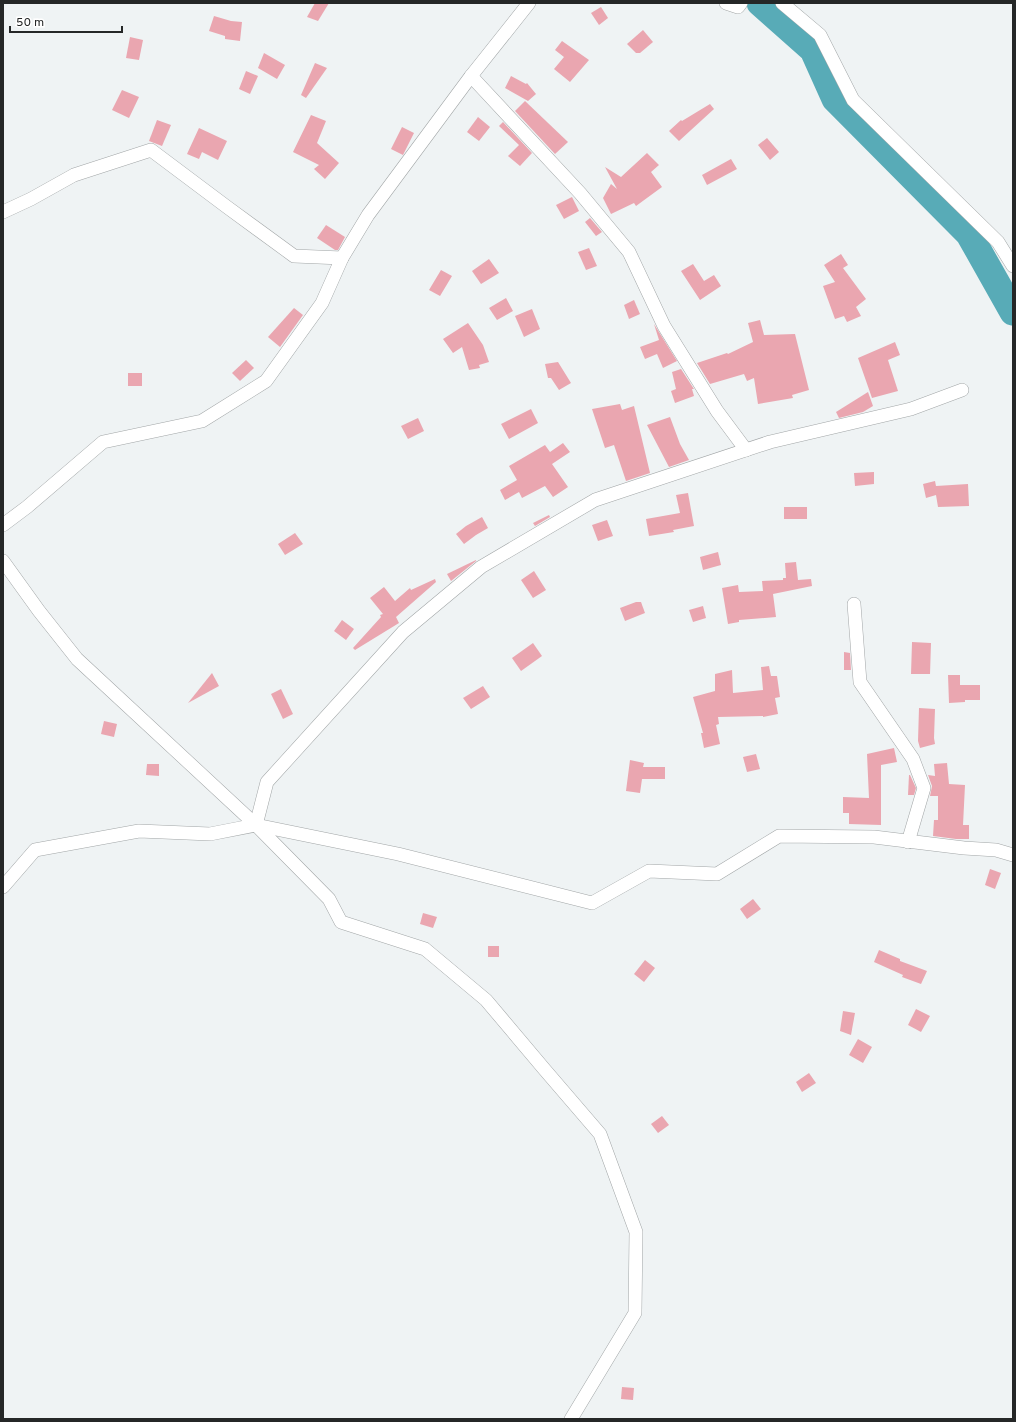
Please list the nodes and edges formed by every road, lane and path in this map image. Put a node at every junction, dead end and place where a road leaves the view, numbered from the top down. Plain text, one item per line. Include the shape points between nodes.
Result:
1 (529, 3) edge
2 (782, 3) edge
3 (471, 76) junction
4 (3, 212) edge
5 (342, 258) junction
6 (1013, 266) edge
7 (962, 390) dead end
8 (746, 450) junction
9 (3, 525) edge
10 (3, 561) edge
11 (854, 604) dead end
12 (256, 825) junction
13 (908, 842) junction
14 (1013, 855) edge
15 (3, 887) edge
16 (571, 1419) edge

1 - 3 street
2 - 6 street via 820,35 853,100 998,242
3 - 5 street via 368,215
3 - 8 street via 580,193 629,252 664,326 717,411
4 - 5 street via 74,175 151,150 294,256
5 - 9 street via 322,303 266,381 202,422 103,442
7 - 8 street via 911,409
8 - 12 street via 595,500 481,567 403,632 267,782
10 - 12 street via 78,659
11 - 13 street via 860,682 913,759 924,788
12 - 13 street via 398,854 592,903 649,871 717,874 779,836 874,837
12 - 15 street via 210,834 139,831 35,850
12 - 16 street via 329,899 341,922 425,949 486,1000 600,1134 636,1232 635,1313
13 - 14 street via 996,850

